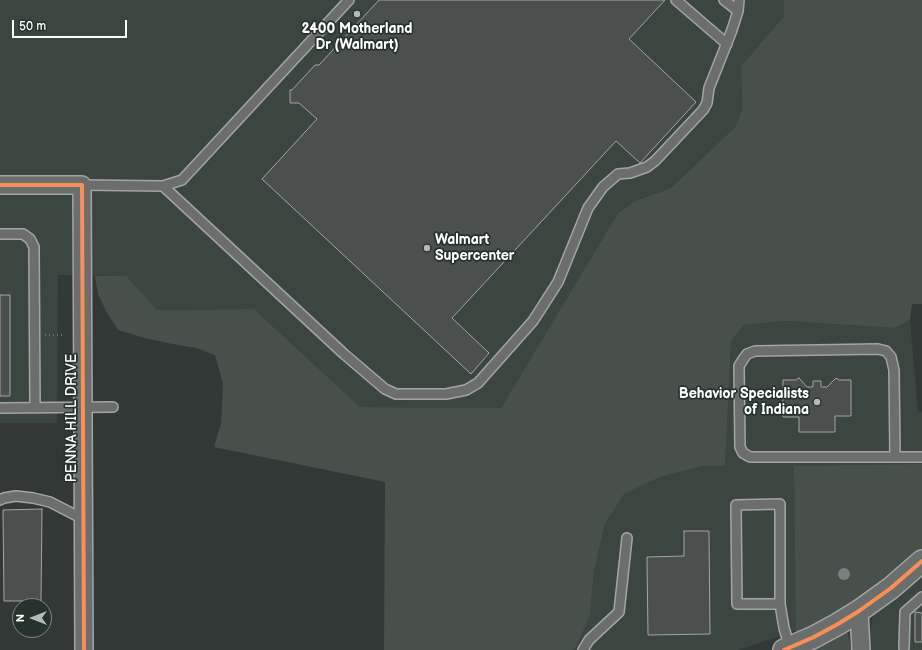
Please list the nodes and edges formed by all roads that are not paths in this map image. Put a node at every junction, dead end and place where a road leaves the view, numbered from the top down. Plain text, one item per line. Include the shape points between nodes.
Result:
1 (349, 0) edge
2 (676, 0) edge
3 (724, 0) edge
4 (739, 0) edge
5 (738, 11) junction
6 (727, 44) junction
7 (0, 185) edge
8 (82, 185) junction
9 (163, 186) junction
10 (0, 234) edge
11 (113, 407) dead end
12 (0, 408) edge
13 (35, 408) junction
14 (83, 408) junction
15 (895, 456) junction
16 (922, 457) edge
17 (0, 500) edge
18 (83, 519) junction
19 (627, 538) dead end
20 (922, 561) edge
21 (922, 597) edge
22 (780, 604) junction
23 (859, 611) junction
24 (904, 648) dead end
25 (787, 649) edge
26 (84, 650) edge
27 (583, 650) edge
28 (861, 650) edge

1 - 9 lane via 182,180
2 - 6 lane
3 - 5 lane
4 - 5 lane
5 - 6 lane
6 - 9 lane via 703,110 647,167 618,174 603,187 588,208 558,282 533,321 478,383 466,390 446,394 396,394 385,389 338,349
7 - 8 street
8 - 9 lane
8 - 14 street, PENNA HILL DRIVE
10 - 13 lane via 23,234 30,239 34,247
11 - 14 lane
12 - 13 lane
13 - 14 lane
14 - 18 street, PENNA HILL DRIVE
15 - 15 lane via 750,457 743,453 740,447 741,362 747,354 754,351 886,351 891,357 894,370
15 - 16 lane
17 - 18 lane via 16,496 34,498 50,502
18 - 26 street, PENNA HILL DRIVE
19 - 27 lane via 619,612 589,640
20 - 23 street
21 - 24 lane via 905,612
22 - 22 lane via 780,504 736,505 737,604
22 - 25 lane
23 - 25 street
23 - 28 street

